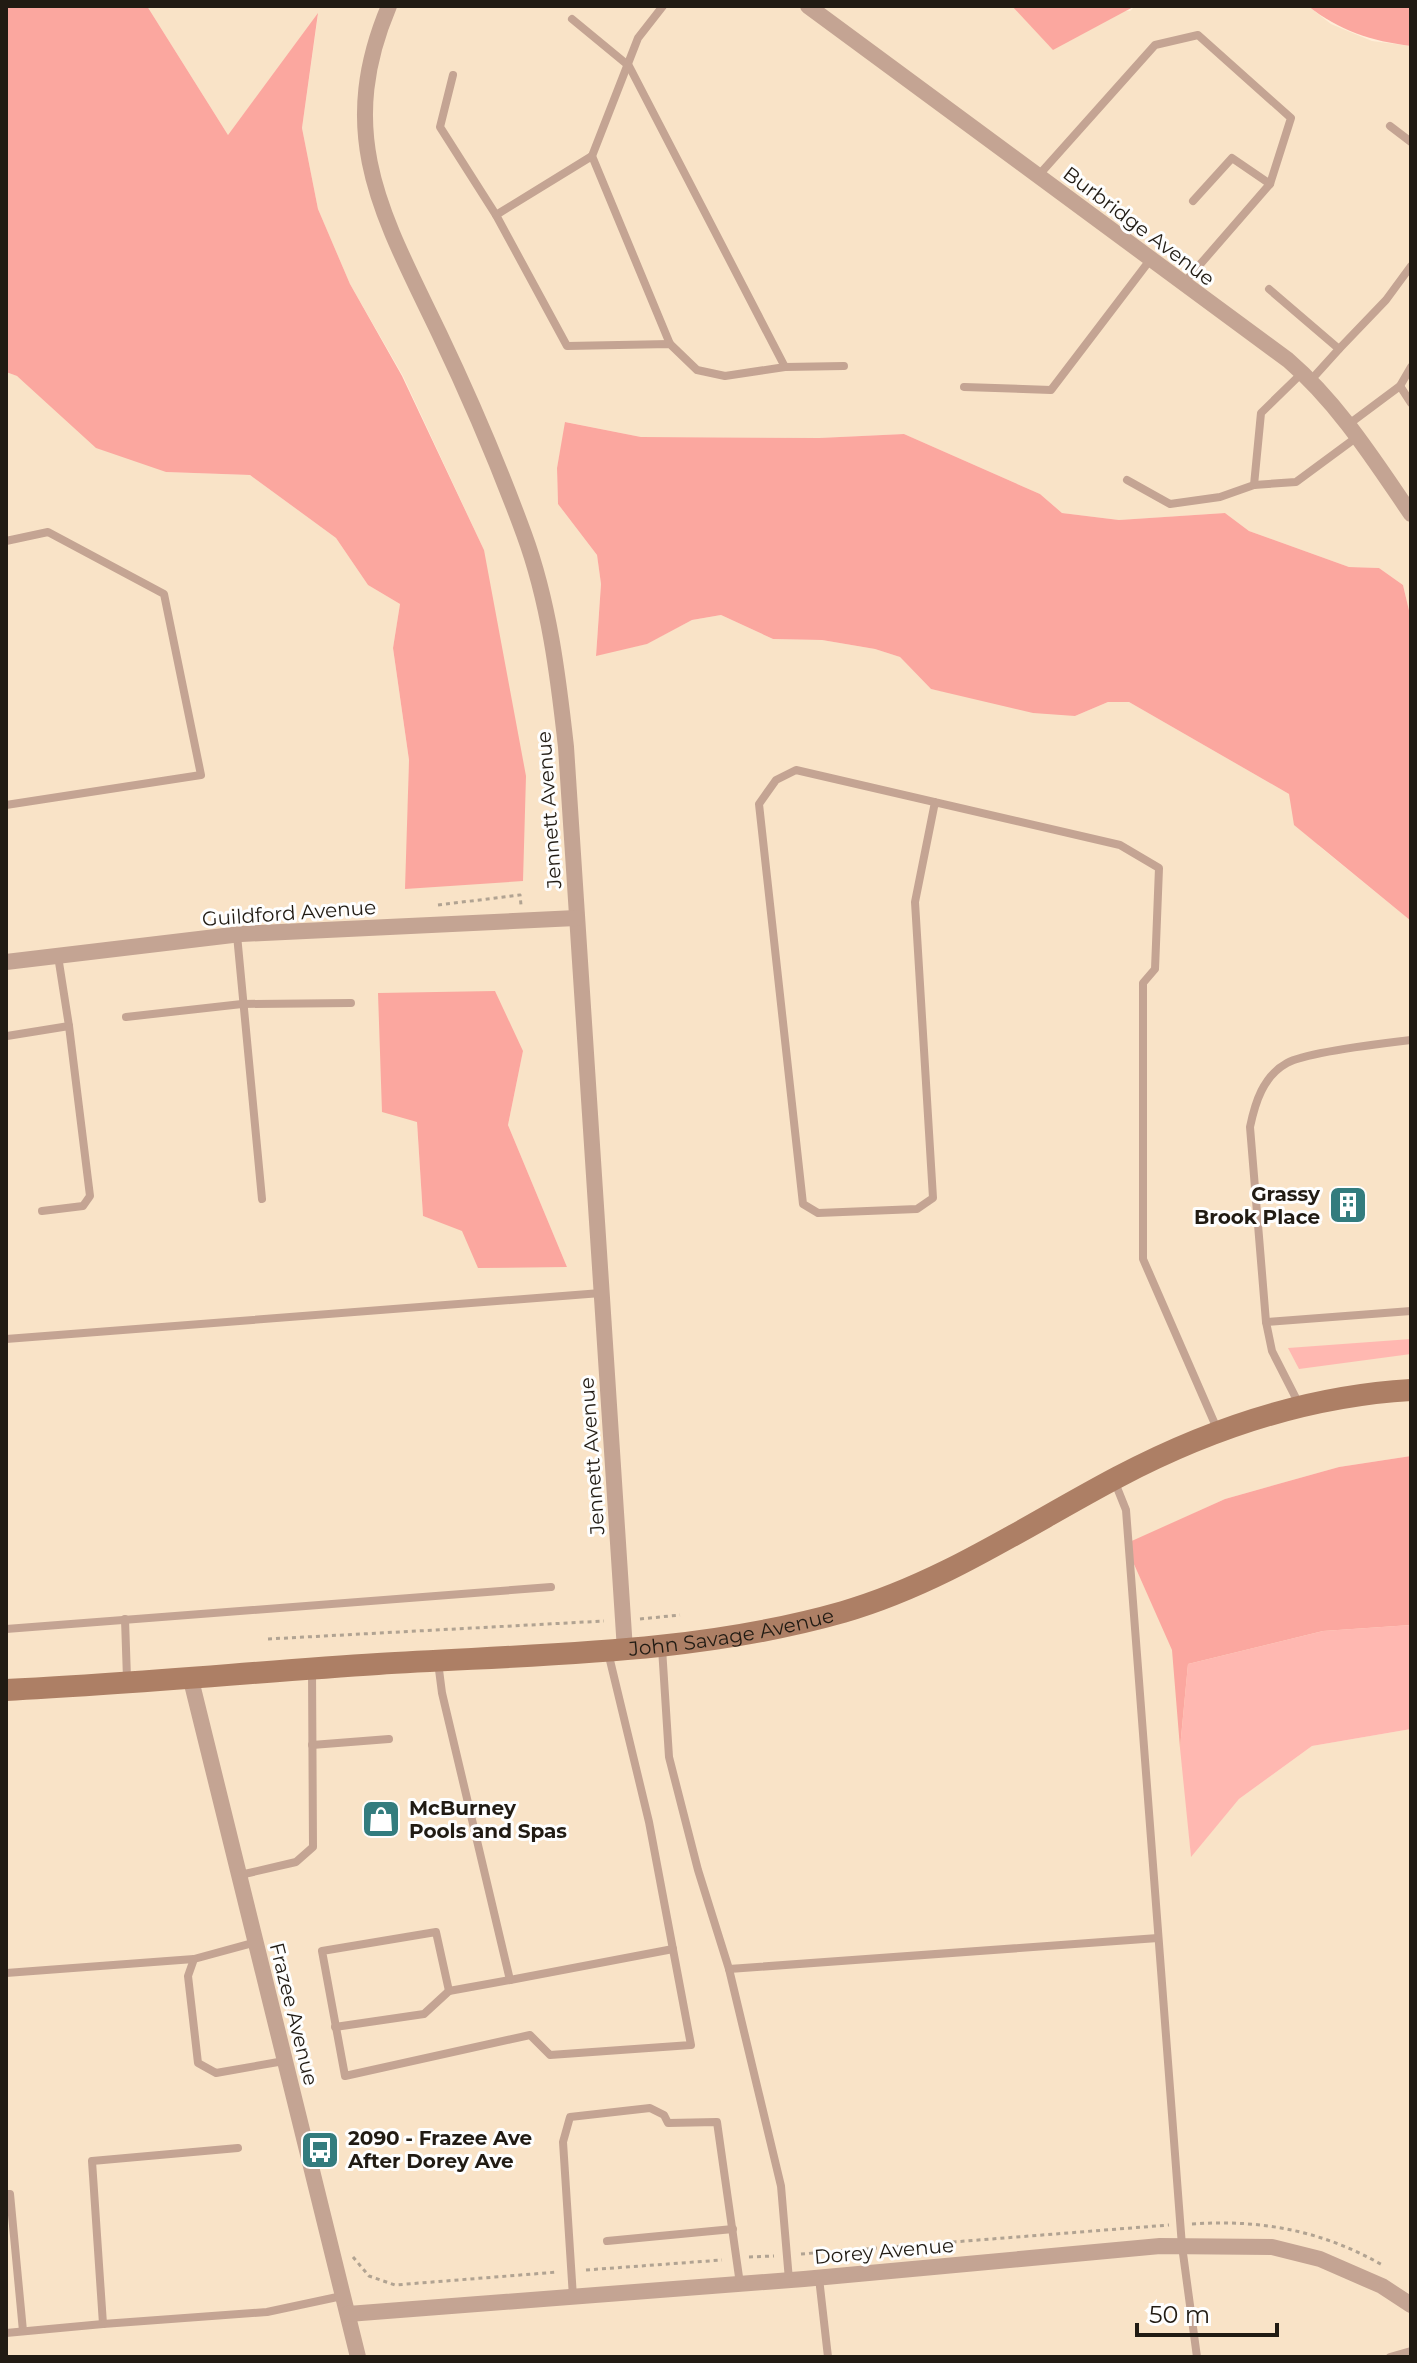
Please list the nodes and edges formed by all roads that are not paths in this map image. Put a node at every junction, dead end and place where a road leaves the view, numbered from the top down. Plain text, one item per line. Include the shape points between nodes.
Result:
1 (389, 6) edge
2 (663, 6) edge
3 (808, 6) edge
4 (572, 19) dead end
5 (629, 66) junction
6 (453, 75) dead end
7 (1390, 126) dead end
8 (1411, 142) edge
9 (592, 156) junction
10 (1038, 176) junction
11 (1270, 184) junction
12 (1193, 201) dead end
13 (496, 215) junction
14 (1150, 260) junction
15 (1411, 266) edge
16 (1183, 284) junction
17 (1269, 289) dead end
18 (670, 344) junction
19 (1339, 349) junction
20 (844, 366) dead end
21 (785, 367) junction
22 (1411, 367) edge
23 (1307, 376) junction
24 (1400, 386) junction
25 (964, 387) dead end
26 (1411, 403) edge
27 (1353, 431) junction
28 (1127, 480) dead end
29 (1254, 485) junction
30 (1411, 514) edge
31 (6, 541) edge
32 (935, 802) junction
33 (6, 805) edge
34 (576, 918) junction
35 (237, 935) junction
36 (58, 955) junction
37 (6, 962) edge
38 (351, 1003) dead end
39 (242, 1004) junction
40 (126, 1017) dead end
41 (69, 1026) junction
42 (7, 1036) edge
43 (1411, 1040) edge
44 (262, 1199) dead end
45 (42, 1211) dead end
46 (601, 1293) junction
47 (1411, 1311) edge
48 (1266, 1322) junction
49 (6, 1339) edge
50 (1411, 1390) edge
51 (1301, 1407) junction
52 (1219, 1431) junction
53 (1114, 1479) junction
54 (551, 1587) dead end
55 (125, 1619) junction
56 (6, 1629) edge
57 (662, 1647) junction
58 (617, 1650) junction
59 (438, 1661) junction
60 (312, 1669) junction
61 (191, 1680) junction
62 (127, 1684) junction
63 (6, 1690) edge
64 (389, 1739) dead end
65 (312, 1745) junction
66 (239, 1876) junction
67 (1158, 1938) junction
68 (256, 1942) junction
69 (673, 1949) junction
70 (194, 1959) junction
71 (729, 1969) junction
72 (6, 1973) edge
73 (510, 1980) junction
74 (449, 1991) junction
75 (335, 2027) junction
76 (285, 2061) junction
77 (238, 2148) dead end
78 (6, 2194) edge
79 (733, 2229) junction
80 (607, 2241) dead end
81 (1182, 2246) junction
82 (818, 2277) junction
83 (789, 2280) junction
84 (740, 2284) junction
85 (343, 2296) junction
86 (573, 2297) junction
87 (1409, 2298) edge
88 (348, 2314) junction
89 (103, 2324) junction
90 (23, 2331) junction
91 (6, 2333) edge
92 (1411, 2351) edge
93 (358, 2357) edge
94 (828, 2357) edge
95 (1197, 2357) edge
96 (1390, 2357) edge

1 - 34 street, Jennett Avenue via 367,68 363,117 375,192 501,475 548,618 566,747
2 - 5 lane via 638,38
3 - 10 street, Burbridge Avenue
4 - 5 lane
5 - 9 lane
5 - 21 lane
6 - 13 lane via 440,127
7 - 8 lane
9 - 13 lane
9 - 18 lane
10 - 11 lane via 1155,45 1198,35 1291,118
10 - 14 street, Burbridge Avenue
11 - 12 lane via 1232,158
11 - 16 lane
13 - 18 lane via 567,346
14 - 16 street, Burbridge Avenue
14 - 25 lane via 1051,390
15 - 19 lane
16 - 23 street, Burbridge Avenue
17 - 19 lane
18 - 21 lane via 697,370 725,376
19 - 23 lane
20 - 21 lane
22 - 24 lane
23 - 27 street, Burbridge Avenue
23 - 29 lane via 1261,413
24 - 26 lane
24 - 27 lane
27 - 29 lane via 1296,482
27 - 30 street, Burbridge Avenue
28 - 29 lane via 1170,504 1220,497
31 - 33 lane via 48,532 164,594 201,775
32 - 32 lane via 796,770 776,780 759,804 803,1204 818,1213 917,1209 933,1198 915,902
32 - 52 lane via 1120,845 1159,868 1155,969 1143,983 1143,1259
34 - 35 street, Guildford Avenue
34 - 46 street, Jennett Avenue
35 - 36 street, Guildford Avenue
35 - 39 lane
36 - 37 street, Guildford Avenue
36 - 41 lane
38 - 39 lane
39 - 40 lane
39 - 44 lane
41 - 42 lane
41 - 45 lane via 90,1196 83,1206
43 - 48 lane via 1287,1063 1256,1099 1250,1127
46 - 49 lane
46 - 58 street, Jennett Avenue via 623,1620
47 - 48 lane
48 - 51 lane via 1272,1351
50 - 51 main road, John Savage Avenue
51 - 52 main road, John Savage Avenue
52 - 53 main road, John Savage Avenue
53 - 57 main road, John Savage Avenue via 990,1550 889,1596 770,1630
53 - 67 lane via 1126,1510
54 - 55 lane
55 - 56 lane
55 - 62 lane
57 - 58 main road, John Savage Avenue
57 - 71 lane via 669,1757
58 - 59 main road, John Savage Avenue
58 - 69 lane
59 - 60 main road, John Savage Avenue
59 - 73 lane
60 - 61 main road, John Savage Avenue
60 - 65 lane
61 - 62 main road, John Savage Avenue
61 - 66 street, Frazee Avenue
62 - 63 main road, John Savage Avenue
64 - 65 lane
65 - 66 lane via 313,1847 296,1862
66 - 68 street, Frazee Avenue
67 - 71 lane
67 - 81 lane
68 - 70 lane
68 - 76 street, Frazee Avenue
69 - 73 lane
69 - 75 lane via 691,2045 550,2055 530,2035 345,2076
70 - 72 lane
70 - 76 lane via 188,1976 198,2063 216,2073
71 - 83 lane via 781,2186
73 - 74 lane
74 - 75 lane via 424,2014
74 - 75 lane via 436,1932 322,1951
76 - 85 street, Frazee Avenue
77 - 89 lane via 92,2161
78 - 90 lane
79 - 80 lane
79 - 84 lane
79 - 86 lane via 717,2122 668,2123 650,2108 570,2117 563,2142
81 - 82 street, Dorey Avenue
81 - 87 street, Dorey Avenue via 1272,2247 1320,2259
81 - 95 lane
82 - 83 street, Dorey Avenue
82 - 94 lane
83 - 84 street, Dorey Avenue
84 - 86 street, Dorey Avenue
85 - 88 street, Frazee Avenue
85 - 89 lane via 267,2312
86 - 88 street, Dorey Avenue
88 - 93 street, Frazee Avenue
89 - 90 lane
90 - 91 lane
92 - 96 lane

